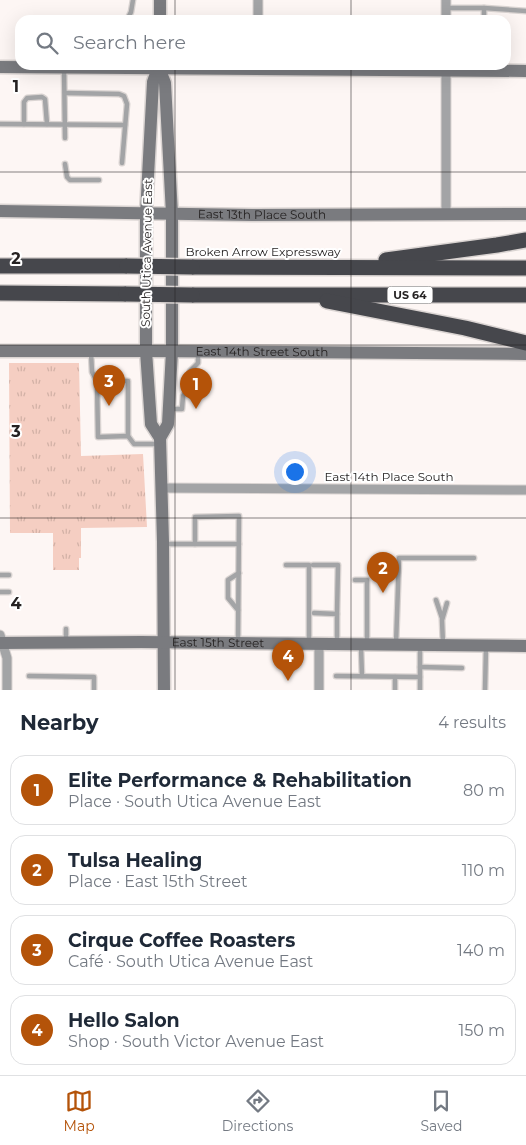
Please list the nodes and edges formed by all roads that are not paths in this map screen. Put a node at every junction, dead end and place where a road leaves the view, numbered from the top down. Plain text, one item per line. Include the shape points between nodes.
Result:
1 (133, 0) edge
2 (160, 0) edge
3 (258, 0) edge
4 (446, 4) edge
5 (484, 8) junction
6 (526, 11) edge
7 (130, 15) edge
8 (160, 15) edge
9 (258, 15) edge
10 (484, 15) edge
11 (0, 67) edge
12 (15, 67) edge
13 (64, 70) edge
14 (158, 70) edge
15 (160, 70) edge
16 (446, 70) edge
17 (511, 70) edge
18 (526, 71) edge
19 (65, 93) junction
20 (0, 124) edge
21 (24, 124) junction
22 (47, 124) junction
23 (65, 124) junction
24 (125, 124) junction
25 (65, 138) dead end
26 (122, 163) dead end
27 (65, 164) dead end
28 (99, 180) dead end
29 (0, 211) edge
30 (146, 214) junction
31 (172, 214) junction
32 (446, 214) junction
33 (526, 214) edge
34 (526, 240) edge
35 (0, 266) edge
36 (335, 268) junction
37 (526, 268) edge
38 (0, 293) edge
39 (294, 294) junction
40 (526, 295) edge
41 (526, 343) edge
42 (146, 350) junction
43 (0, 351) edge
44 (91, 351) junction
45 (172, 351) junction
46 (198, 351) junction
47 (526, 354) edge
48 (97, 381) junction
49 (169, 409) junction
50 (128, 436) junction
51 (160, 441) junction
52 (161, 488) junction
53 (526, 490) edge
54 (163, 544) junction
55 (195, 544) junction
56 (239, 544) junction
57 (474, 558) dead end
58 (313, 564) dead end
59 (286, 565) dead end
60 (239, 573) junction
61 (0, 575) edge
62 (8, 575) dead end
63 (354, 580) dead end
64 (0, 592) edge
65 (8, 592) dead end
66 (436, 600) dead end
67 (448, 602) dead end
68 (238, 610) junction
69 (314, 613) dead end
70 (337, 614) junction
71 (442, 620) junction
72 (66, 629) dead end
73 (1, 641) edge
74 (164, 642) junction
75 (66, 643) junction
76 (238, 643) junction
77 (314, 645) junction
78 (337, 645) junction
79 (364, 645) junction
80 (396, 645) junction
81 (420, 646) junction
82 (443, 646) junction
83 (486, 646) junction
84 (526, 646) edge
85 (420, 667) junction
86 (462, 668) dead end
87 (29, 676) dead end
88 (336, 676) dead end
89 (362, 676) junction
90 (395, 677) junction
91 (420, 677) junction
92 (7, 690) edge
93 (94, 690) edge
94 (164, 690) edge
95 (319, 690) edge
96 (395, 690) edge
97 (420, 690) edge
98 (485, 690) edge

1 - 7 lane
2 - 8 street
3 - 9 street
4 - 5 lane
5 - 6 lane
5 - 10 lane
11 - 12 street
13 - 19 lane
14 - 30 street, South Utica Avenue East via 153,82
15 - 31 street, South Utica Avenue East via 165,83
16 - 32 street
17 - 18 street
19 - 23 lane
19 - 24 lane via 124,96 127,104
20 - 21 lane
21 - 22 lane
21 - 22 lane via 24,102 32,97 45,99
22 - 23 lane
23 - 24 lane
23 - 25 lane
24 - 26 lane
27 - 28 lane via 70,180
29 - 30 street, East 13th Place South
30 - 31 street, East 13th Place South
30 - 42 street, South Utica Avenue East
31 - 32 street, East 13th Place South
31 - 45 street, South Utica Avenue East
32 - 33 street, East 13th Place South
34 - 36 highway
35 - 36 highway, Broken Arrow Expressway / US 64, bridge
36 - 37 highway, Broken Arrow Expressway / US 64
38 - 39 highway, US 64, bridge
39 - 40 highway, US 64
39 - 41 highway
42 - 44 street, East 14th Street South
42 - 45 street, East 14th Street South
42 - 51 street, South Utica Avenue East via 151,424
43 - 44 street, East 14th Street South
44 - 48 lane via 92,372
45 - 46 street, East 14th Street South
45 - 49 street, South Utica Avenue East
46 - 47 street, East 14th Street South
46 - 49 lane via 198,363 190,371 190,386 183,396 182,409
48 - 50 lane via 128,381
48 - 50 lane via 98,437
49 - 51 street, South Utica Avenue East via 168,424
50 - 51 lane via 134,444
51 - 52 street, South Utica Avenue East
52 - 53 street, East 14th Place South
52 - 54 street, South Utica Avenue East
54 - 55 lane
54 - 74 street, South Utica Avenue East
55 - 56 lane
55 - 56 lane via 195,517 239,516
56 - 60 lane
57 - 80 lane via 398,558
58 - 70 lane via 338,565
59 - 77 lane via 309,565
60 - 68 lane
60 - 68 lane via 228,580 228,598
61 - 62 lane
63 - 79 lane via 367,580
64 - 65 lane
66 - 71 lane
67 - 71 lane
68 - 76 lane
69 - 70 lane
70 - 78 lane
71 - 82 lane
72 - 75 lane
73 - 75 street, East 15th Street
73 - 92 street via 7,658
74 - 75 street, East 15th Street
74 - 76 street, East 15th Street
74 - 94 street, South Utica Avenue East
76 - 77 street, East 15th Street
77 - 78 street, East 15th Street
77 - 95 street
78 - 79 street, East 15th Street
79 - 80 street, East 15th Street
79 - 89 lane
80 - 81 street, East 15th Street
81 - 82 street, East 15th Street
81 - 85 lane
82 - 83 street, East 15th Street
83 - 84 street, East 15th Street
83 - 98 lane
85 - 86 lane
85 - 91 lane
87 - 93 lane via 94,677
88 - 89 lane
89 - 90 lane
90 - 91 lane
90 - 96 lane
91 - 97 lane

